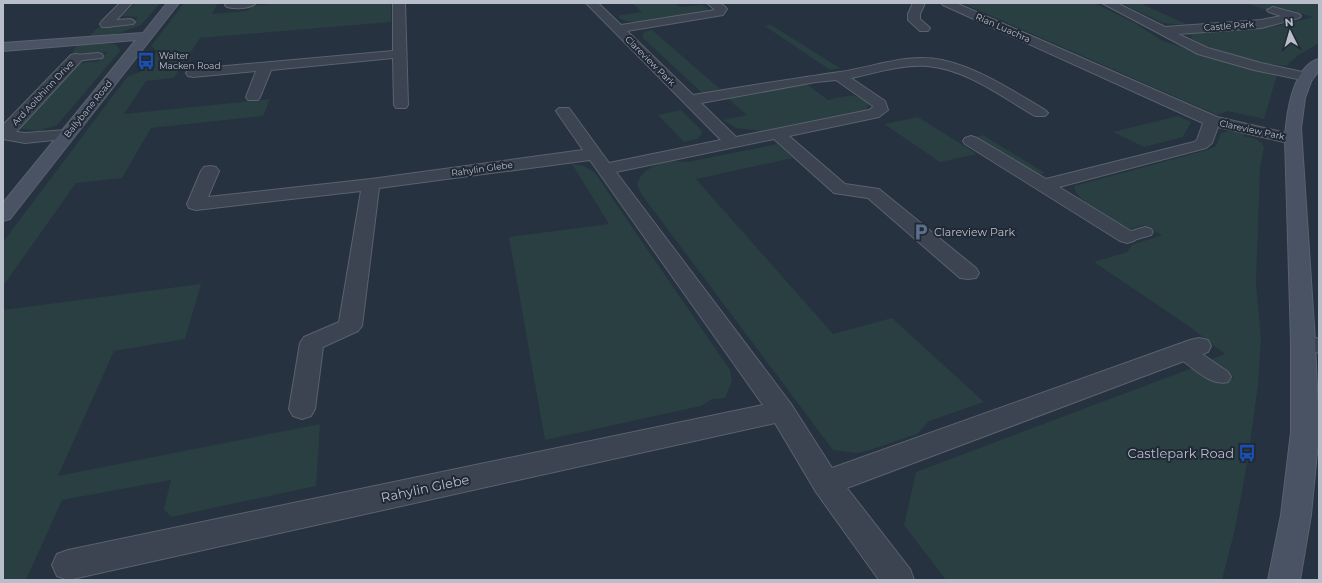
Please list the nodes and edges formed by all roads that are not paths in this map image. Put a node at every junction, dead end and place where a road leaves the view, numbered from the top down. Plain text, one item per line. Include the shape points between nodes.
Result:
1 (126, 3) edge
2 (173, 3) edge
3 (250, 3) edge
4 (398, 3) edge
5 (592, 3) edge
6 (713, 3) edge
7 (919, 3) edge
8 (947, 3) edge
9 (1108, 3) edge
10 (231, 5) dead end
11 (1273, 10) dead end
12 (130, 22) dead end
13 (106, 24) joint
14 (924, 28) dead end
15 (619, 29) junction
16 (1163, 31) junction
17 (146, 36) junction
18 (1037, 43) joint
19 (3, 47) edge
20 (398, 54) junction
21 (98, 56) dead end
22 (76, 58) joint
23 (265, 67) junction
24 (1313, 70) edge
25 (193, 73) dead end
26 (839, 76) junction
27 (253, 97) dead end
28 (690, 100) junction
29 (401, 105) dead end
30 (564, 111) dead end
31 (1040, 113) dead end
32 (1212, 121) junction
33 (777, 134) junction
34 (67, 135) junction
35 (1292, 139) junction
36 (971, 141) dead end
37 (733, 143) junction
38 (600, 161) junction
39 (210, 170) dead end
40 (371, 184) junction
41 (1042, 186) junction
42 (3, 215) edge
43 (1145, 232) dead end
44 (1127, 237) joint
45 (968, 273) dead end
46 (1311, 343) edge
47 (1192, 349) joint
48 (1221, 377) dead end
49 (302, 409) dead end
50 (782, 411) junction
51 (826, 483) junction
52 (68, 565) dead end
53 (898, 580) edge
54 (1284, 580) edge

1 - 13 street
2 - 17 street, Ballybane Road
3 - 10 street
4 - 20 street
5 - 15 street, Clareview Park
6 - 15 street, Clareview Park via 721,9 719,13
7 - 14 street via 914,20
8 - 18 street, Rian Luachra
9 - 16 street
11 - 16 street, Castle Park via 1295,16 1261,24
12 - 13 lane
15 - 28 street, Clareview Park
16 - 24 street via 1203,51 1259,67
17 - 19 street
17 - 34 street, Ballybane Road
18 - 32 street, Clareview Park
20 - 23 street
20 - 29 street
21 - 22 lane, Ard Aoibhinn Drive
22 - 34 street, Ard Aoibhinn Drive via 10,128 7,135 25,138
23 - 25 street
23 - 27 street
24 - 35 street via 1301,86 1297,98
26 - 28 street
26 - 31 street via 916,63 958,68
26 - 33 street via 878,101 880,110 868,116
28 - 37 street, Clareview Park
30 - 38 street
32 - 35 street, Clareview Park
32 - 41 street, Clareview Park via 1204,143 1200,145
33 - 37 street
33 - 45 street via 840,189 873,193
34 - 42 street, Ballybane Road
35 - 46 street
36 - 41 street
37 - 38 street
38 - 40 street, Rahylin Glebe
38 - 50 street
39 - 40 street, Rahylin Glebe via 196,204
40 - 49 street via 350,326 312,343
41 - 44 street
43 - 44 lane
46 - 54 street via 1296,515
47 - 48 lane
47 - 51 street
50 - 51 street
50 - 52 street, Rahylin Glebe
51 - 53 street

